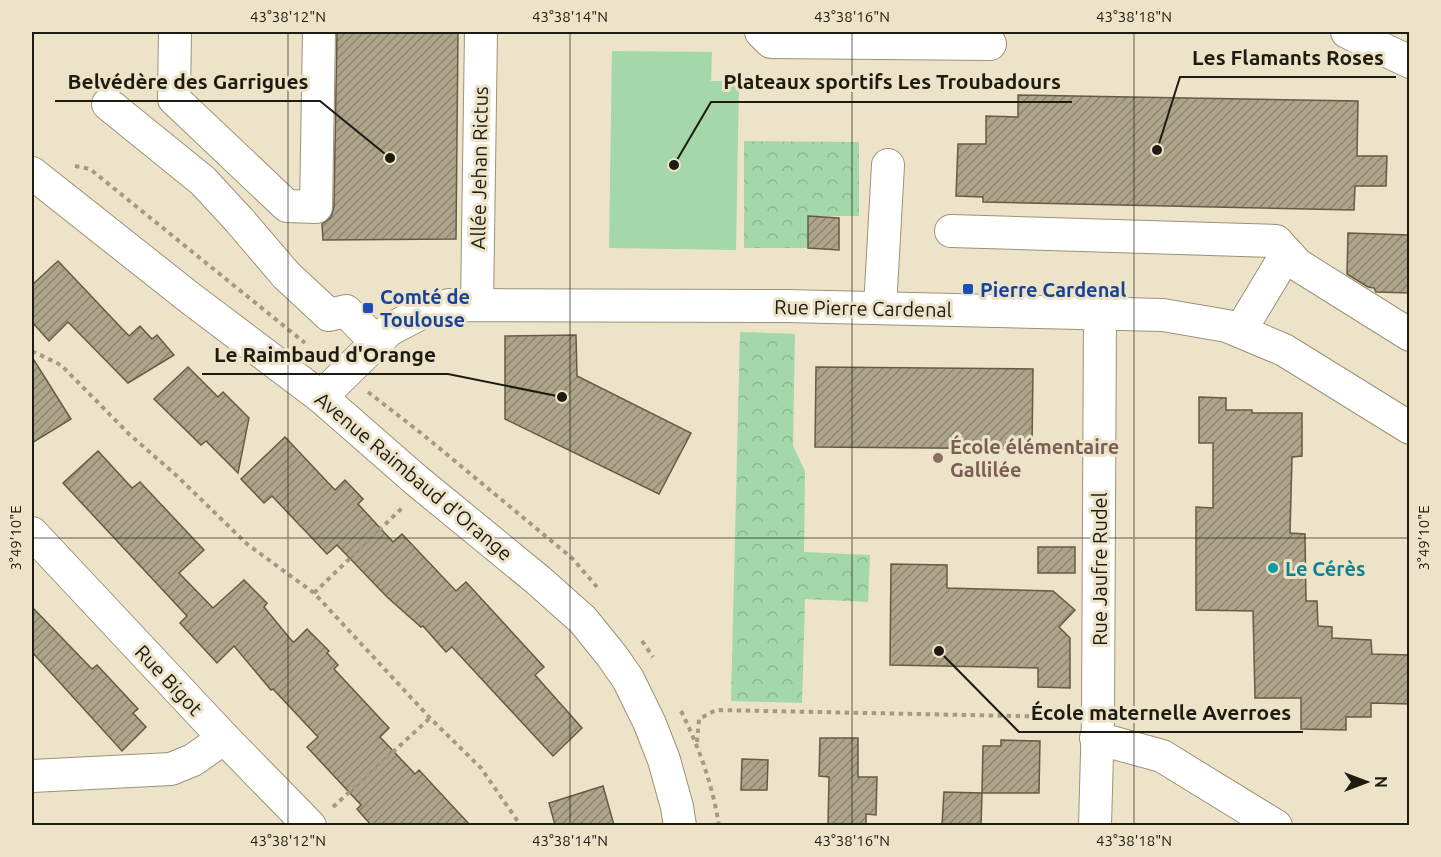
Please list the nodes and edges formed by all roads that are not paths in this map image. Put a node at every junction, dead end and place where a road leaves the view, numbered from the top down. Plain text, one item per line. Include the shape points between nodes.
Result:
1 (175, 32) edge
2 (319, 32) edge
3 (481, 32) edge
4 (761, 32) edge
5 (1347, 32) edge
6 (990, 44) dead end
7 (1410, 62) edge
8 (108, 104) dead end
9 (888, 165) dead end
10 (32, 173) edge
11 (951, 231) dead end
12 (1287, 253) junction
13 (477, 305) junction
14 (880, 308) junction
15 (1100, 313) junction
16 (1240, 331) junction
17 (1410, 335) edge
18 (376, 342) junction
19 (321, 397) junction
20 (1410, 428) edge
21 (32, 533) edge
22 (1097, 728) junction
23 (224, 738) junction
24 (32, 776) edge
25 (319, 818) edge
26 (680, 825) edge
27 (1095, 825) edge
28 (1275, 825) edge

1 - 2 street via 174,99 287,206 316,207
3 - 13 street, Allée Jehan Rictus
4 - 6 street via 771,42
5 - 7 street
8 - 18 street via 203,181 286,276 329,315 346,311
9 - 14 street
10 - 19 street, Avenue Raimbaud d'Orange
11 - 12 street via 1276,241
12 - 16 street
12 - 17 street via 1298,265
13 - 14 street, Rue Pierre Cardenal
13 - 18 street, Rue Pierre Cardenal via 449,305 423,312 389,330
14 - 15 street, Rue Pierre Cardenal
15 - 16 street, Rue Pierre Cardenal via 1163,315
15 - 22 street, Rue Jaufre Rudel
16 - 20 street, Rue Pierre Cardenal via 1284,350
18 - 19 street, Rue Pierre Cardenal
19 - 26 street, Avenue Raimbaud d'Orange via 583,620 627,679 650,724 664,760
21 - 23 street, Rue Bigot
22 - 27 street, Rue Jaufre Rudel
22 - 28 street via 1162,756
23 - 24 street via 193,760 171,769
23 - 25 street, Rue Bigot

